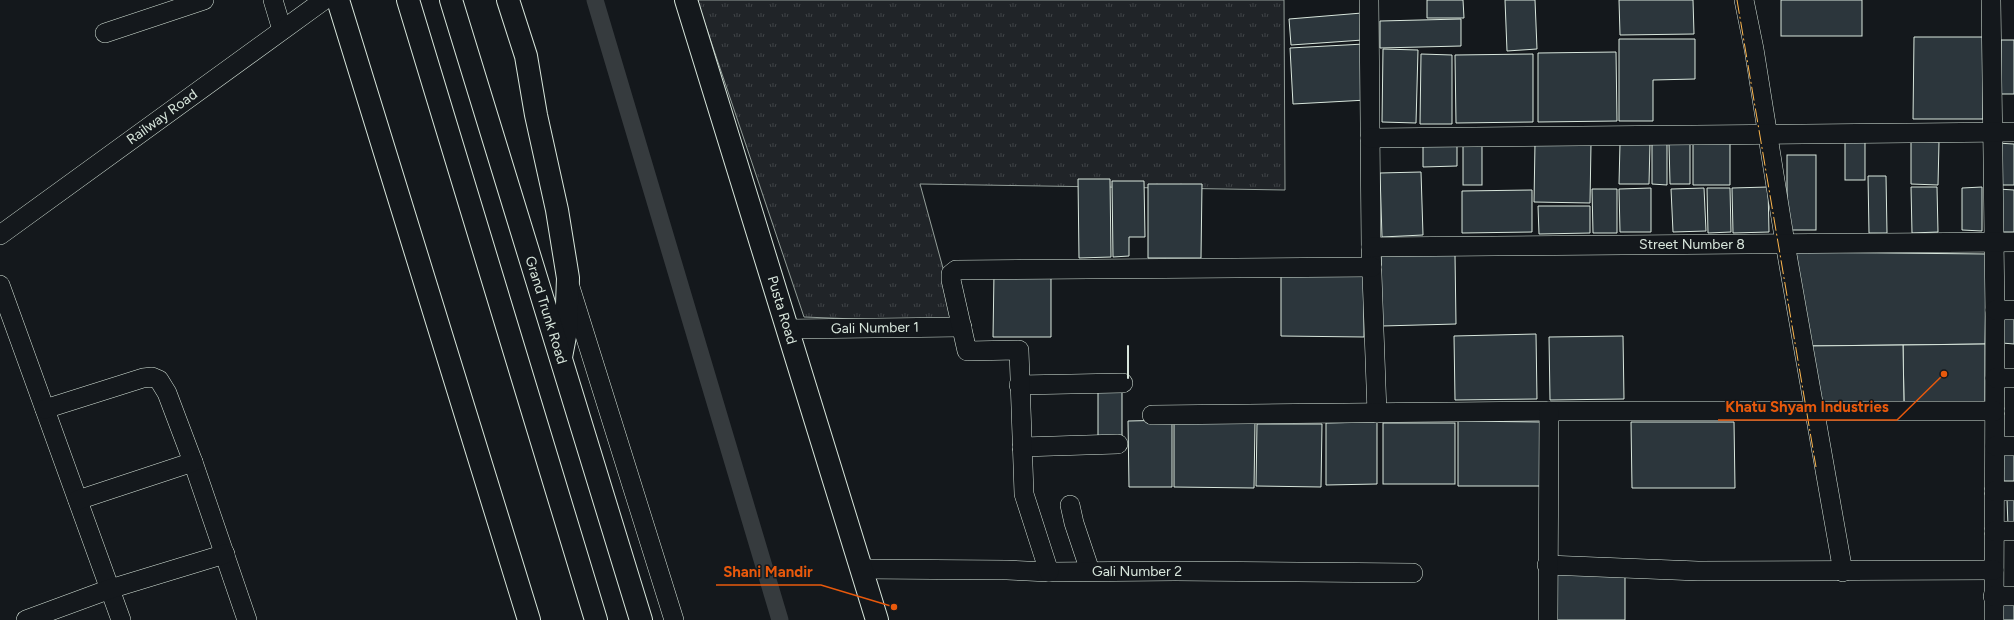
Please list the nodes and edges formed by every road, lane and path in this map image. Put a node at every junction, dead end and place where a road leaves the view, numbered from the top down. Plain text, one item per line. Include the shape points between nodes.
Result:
1 (204, 0) edge
2 (273, 0) edge
3 (324, 0) edge
4 (338, 0) edge
5 (408, 0) edge
6 (451, 0) edge
7 (508, 0) edge
8 (686, 0) edge
9 (1369, 0) edge
10 (1744, 0) edge
11 (1991, 0) edge
12 (282, 30) junction
13 (105, 33) dead end
14 (1993, 132) junction
15 (2014, 132) edge
16 (1768, 134) junction
17 (1370, 138) junction
18 (0, 235) edge
19 (1993, 242) junction
20 (2014, 242) edge
21 (1785, 243) junction
22 (1371, 247) junction
23 (1372, 267) junction
24 (568, 278) junction
25 (0, 285) edge
26 (1995, 310) junction
27 (2014, 310) edge
28 (962, 326) junction
29 (788, 329) junction
30 (561, 357) junction
31 (1995, 378) junction
32 (2014, 378) edge
33 (1123, 383) dead end
34 (1020, 384) junction
35 (45, 410) junction
36 (1995, 410) junction
37 (1549, 411) junction
38 (1815, 411) junction
39 (1377, 412) junction
40 (1152, 415) dead end
41 (1118, 444) dead end
42 (1995, 446) junction
43 (2014, 446) edge
44 (1022, 447) junction
45 (193, 462) junction
46 (1994, 491) junction
47 (2014, 491) edge
48 (78, 500) junction
49 (1070, 505) dead end
50 (1994, 531) junction
51 (2014, 531) edge
52 (224, 554) junction
53 (1547, 565) junction
54 (861, 569) junction
55 (1994, 570) junction
56 (1090, 571) junction
57 (1049, 572) junction
58 (1843, 572) junction
59 (1413, 574) dead end
60 (110, 589) junction
61 (1993, 596) junction
62 (2014, 596) edge
63 (26, 620) edge
64 (121, 620) edge
65 (247, 620) edge
66 (529, 620) edge
67 (596, 620) edge
68 (641, 620) edge
69 (674, 620) edge
70 (877, 620) edge
71 (1548, 620) edge
72 (1994, 620) edge

1 - 13 street
2 - 12 street
3 - 12 street, Railway Road
4 - 66 main road
5 - 67 main road
6 - 30 main road, Grand Trunk Road
7 - 24 main road via 526,56
8 - 29 main road, Pusta Road
9 - 17 street
10 - 16 street
11 - 14 street
12 - 18 street, Railway Road
14 - 15 street
14 - 16 street
14 - 19 street
16 - 17 street
16 - 21 street
17 - 22 street
19 - 20 street, Street Number 8
19 - 21 street, Street Number 8
19 - 26 street
21 - 22 street, Street Number 8
21 - 38 street
22 - 23 street
23 - 28 street via 956,270 951,274 951,280
23 - 39 street
24 - 30 main road via 566,331
24 - 69 street
25 - 35 street
26 - 27 street
26 - 31 street
28 - 29 street, Gali Number 1
28 - 34 street via 967,351 1019,350
29 - 54 main road, Pusta Road
30 - 68 main road, Grand Trunk Road
31 - 32 street
31 - 36 street
33 - 34 street
34 - 44 street
35 - 45 street via 152,377 159,380 167,392
35 - 48 street
36 - 38 street
36 - 42 street
37 - 38 street
37 - 39 street
37 - 53 street
38 - 58 street
39 - 40 street
41 - 44 street
42 - 43 street
42 - 46 street
44 - 57 street via 1024,494
45 - 48 street
45 - 52 street
46 - 47 street
46 - 50 street
48 - 60 street
49 - 56 street
50 - 51 street
50 - 55 street
52 - 60 street
52 - 65 street
53 - 58 street via 1698,571
53 - 71 street
54 - 57 street, Gali Number 2
54 - 70 main road, Pusta Road
55 - 58 street
55 - 61 street
56 - 57 street, Gali Number 2
56 - 59 street, Gali Number 2
60 - 63 street
60 - 64 street
61 - 62 street
61 - 72 street

